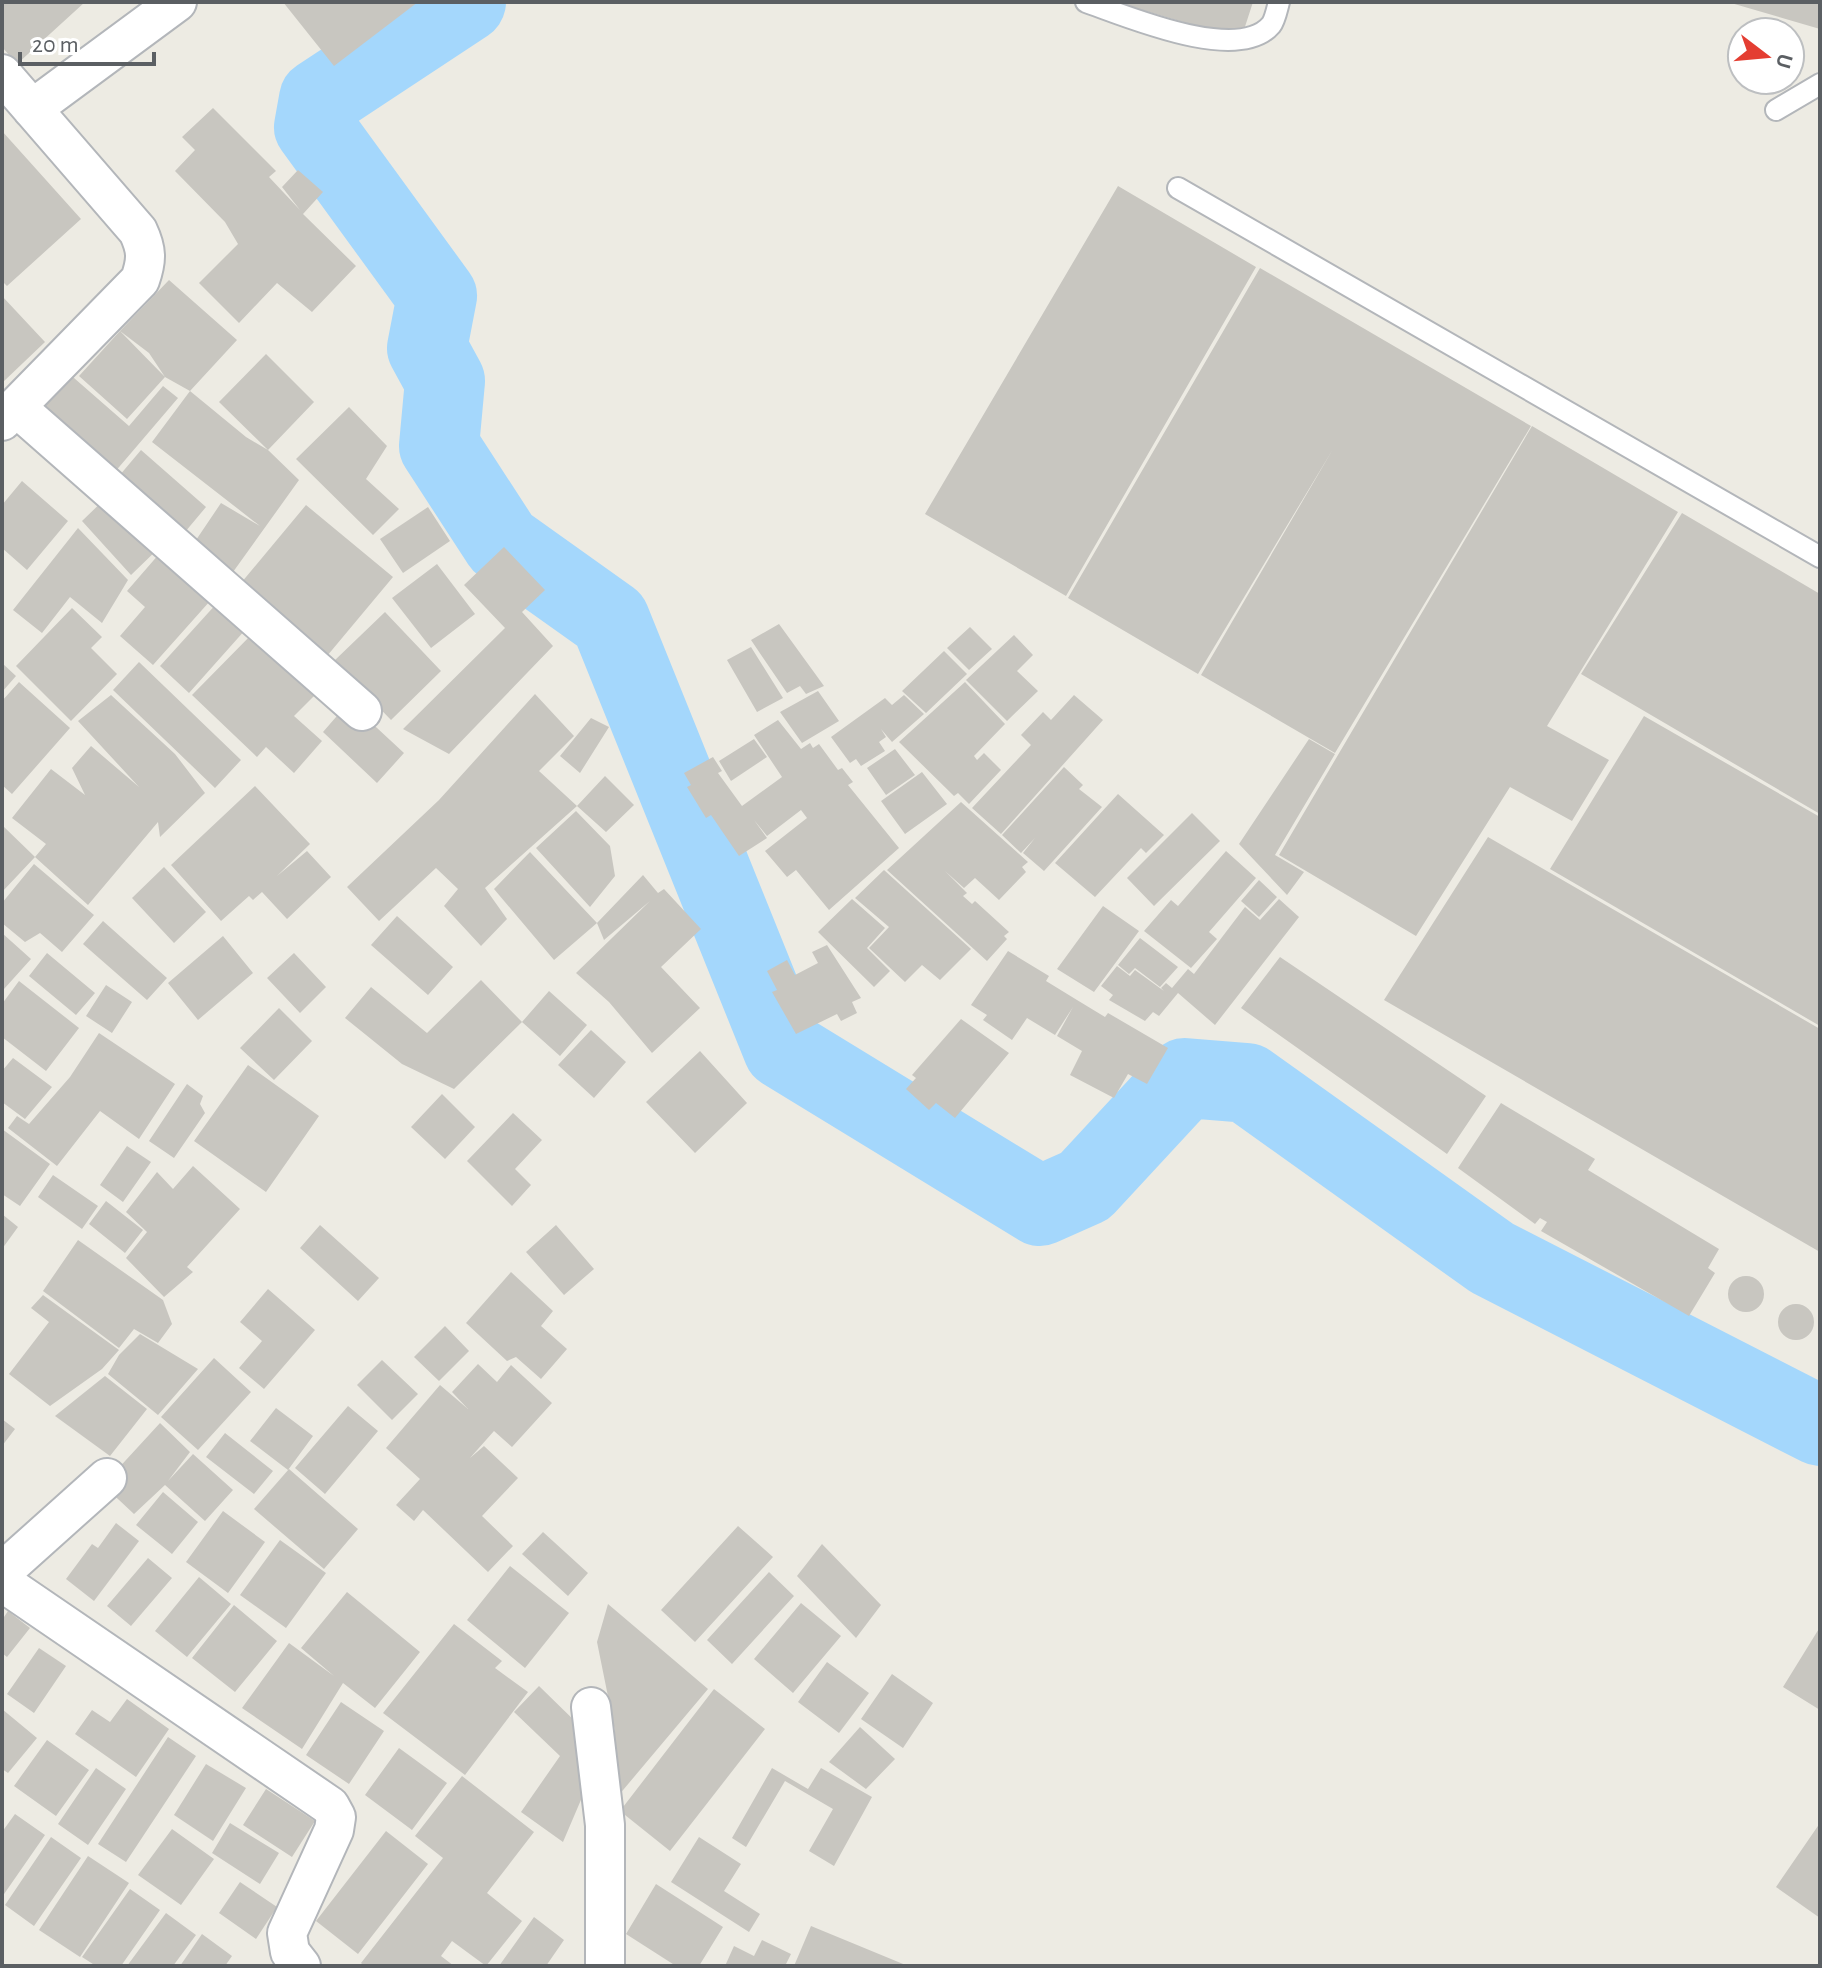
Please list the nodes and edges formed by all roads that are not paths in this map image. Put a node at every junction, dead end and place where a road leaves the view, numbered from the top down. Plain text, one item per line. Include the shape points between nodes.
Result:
1 (177, 2) edge
2 (1086, 2) edge
3 (1279, 2) edge
4 (2, 74) edge
5 (1820, 84) edge
6 (32, 109) junction
7 (1776, 110) dead end
8 (1178, 188) dead end
9 (9, 414) edge
10 (1820, 557) edge
11 (362, 711) dead end
12 (107, 1478) dead end
13 (2, 1572) edge
14 (2, 1582) edge
15 (591, 1707) dead end
16 (301, 1966) edge
17 (605, 1966) edge

1 - 6 street
2 - 3 lane via 1156,26 1228,42 1253,38 1272,25
4 - 6 street
5 - 7 lane
6 - 9 street via 138,231 147,261 140,280
8 - 10 lane
9 - 11 street
12 - 13 street
14 - 16 street via 330,1806 336,1817 334,1830 287,1933 290,1952
15 - 17 street via 605,1825

